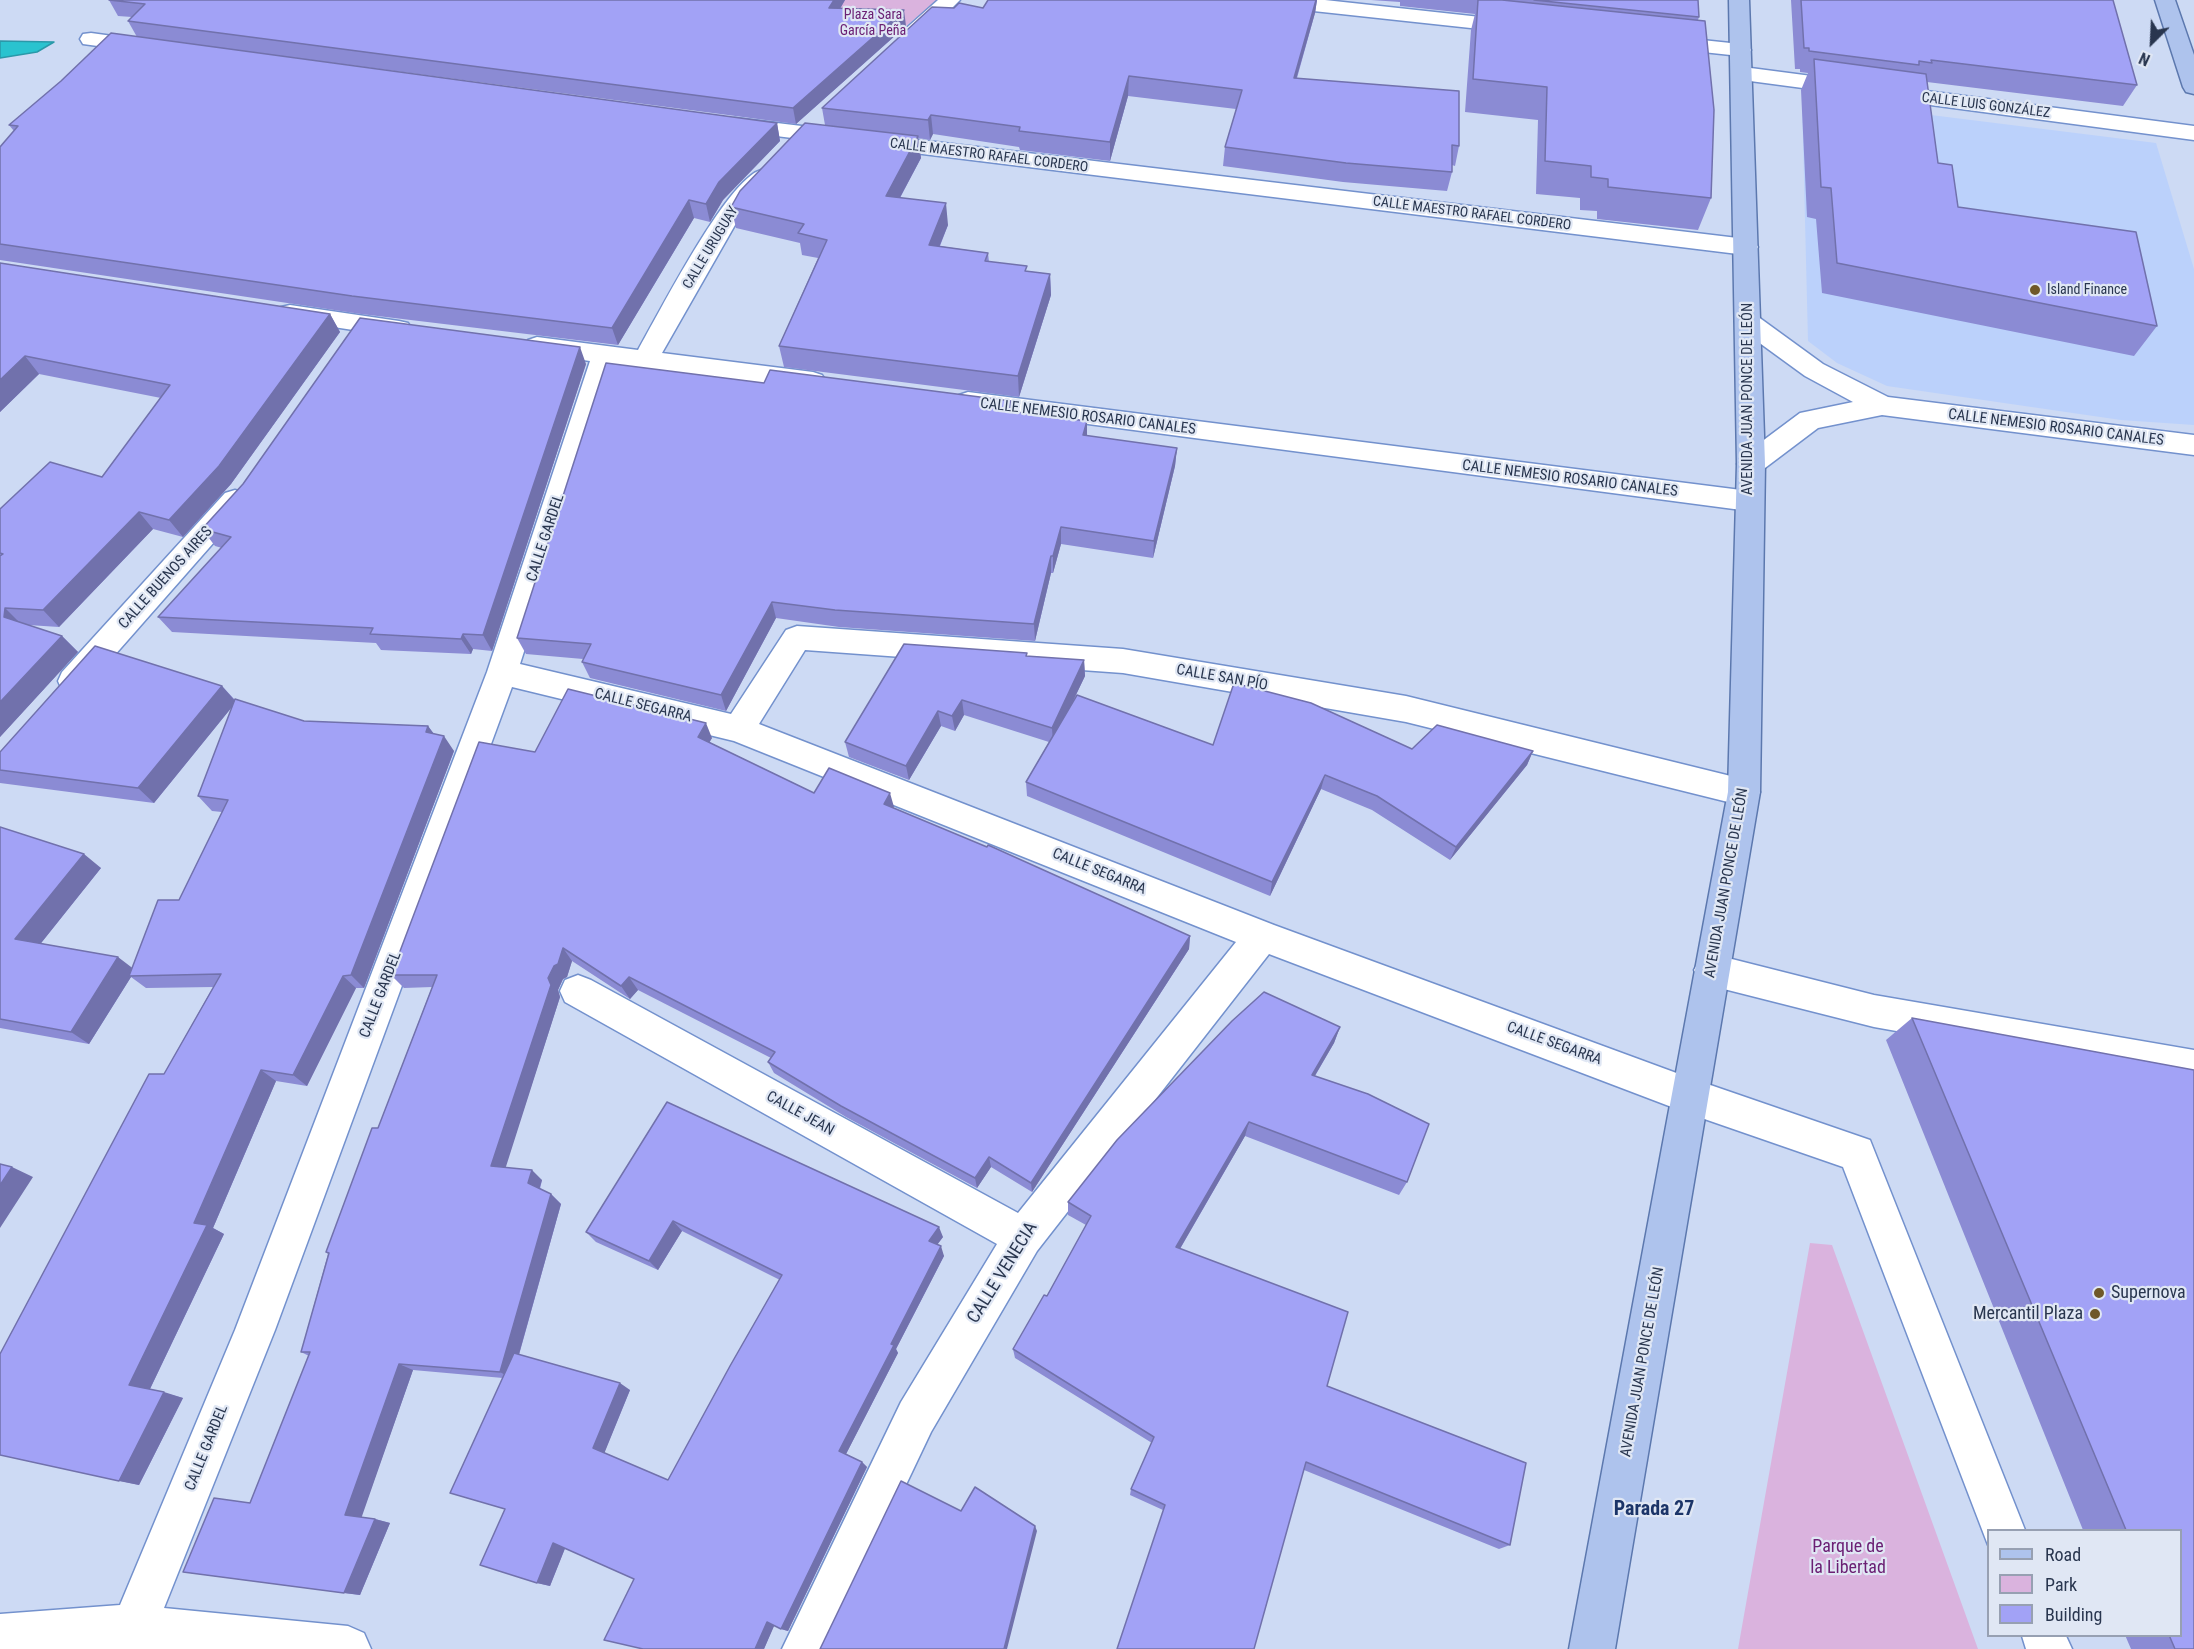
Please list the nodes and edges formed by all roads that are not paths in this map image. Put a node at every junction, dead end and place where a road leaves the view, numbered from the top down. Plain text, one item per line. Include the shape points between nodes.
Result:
1 (950, 0) edge
2 (1267, 0) edge
3 (1739, 0) edge
4 (2165, 0) edge
5 (1539, 29) edge
6 (91, 39) dead end
7 (1646, 40) edge
8 (174, 50) edge
9 (1740, 50) junction
10 (889, 55) edge
11 (1743, 74) junction
12 (2194, 87) edge
13 (828, 110) edge
14 (719, 123) edge
15 (2194, 133) edge
16 (789, 147) junction
17 (1746, 248) junction
18 (267, 310) edge
19 (1748, 322) junction
20 (361, 324) junction
21 (419, 331) edge
22 (512, 343) edge
23 (341, 352) edge
24 (605, 354) junction
25 (645, 360) junction
26 (835, 384) edge
27 (942, 398) edge
28 (1882, 406) junction
29 (2194, 445) edge
30 (1751, 464) junction
31 (249, 482) edge
32 (1749, 501) junction
33 (502, 672) junction
34 (55, 701) edge
35 (739, 729) junction
36 (1744, 792) junction
37 (1262, 936) junction
38 (1712, 970) junction
39 (578, 991) dead end
40 (2194, 1068) edge
41 (1690, 1096) junction
42 (1023, 1237) junction
43 (2003, 1529) edge
44 (134, 1627) junction
45 (0, 1636) edge
46 (348, 1649) edge
47 (805, 1649) edge
48 (1592, 1649) edge

1 - 10 street
2 - 5 street
3 - 9 main road, AVENIDA JUAN PONCE DE LEÓN
4 - 12 main road
6 - 8 street
7 - 9 street
9 - 11 main road, AVENIDA JUAN PONCE DE LEÓN
11 - 15 street, CALLE LUIS GONZÁLEZ
11 - 17 main road, AVENIDA JUAN PONCE DE LEÓN
13 - 16 street, CALLE URUGUAY
14 - 16 street, CALLE MAESTRO RAFAEL CORDERO
16 - 17 street, CALLE MAESTRO RAFAEL CORDERO
16 - 25 street, CALLE URUGUAY via 733,207
17 - 19 main road, AVENIDA JUAN PONCE DE LEÓN
18 - 20 street
19 - 28 street, CALLE NEMESIO ROSARIO CANALES via 1814,370
19 - 30 main road, AVENIDA JUAN PONCE DE LEÓN
20 - 21 street
20 - 23 street
22 - 24 street
24 - 25 street
24 - 33 street, CALLE GARDEL
25 - 26 street
27 - 32 street, CALLE NEMESIO ROSARIO CANALES
28 - 29 street, CALLE NEMESIO ROSARIO CANALES
28 - 30 street, CALLE NEMESIO ROSARIO CANALES via 1810,420
30 - 32 main road, AVENIDA JUAN PONCE DE LEÓN
31 - 34 street, CALLE BUENOS AIRES
32 - 36 main road, AVENIDA JUAN PONCE DE LEÓN
33 - 35 street, CALLE SEGARRA
33 - 44 street, CALLE GARDEL via 255,1330
35 - 36 street, CALLE SAN PÍO via 797,638 1123,661 1406,709
35 - 37 street, CALLE SEGARRA
36 - 38 main road, AVENIDA JUAN PONCE DE LEÓN
37 - 41 street, CALLE SEGARRA
37 - 42 street, CALLE VENECIA
38 - 40 street via 1874,1011
38 - 41 main road, AVENIDA JUAN PONCE DE LEÓN
39 - 42 street, CALLE JEAN
41 - 43 street, CALLE SEGARRA via 1857,1153
41 - 48 main road, AVENIDA JUAN PONCE DE LEÓN
42 - 47 street, CALLE VENECIA via 916,1417
44 - 45 street
44 - 46 street

